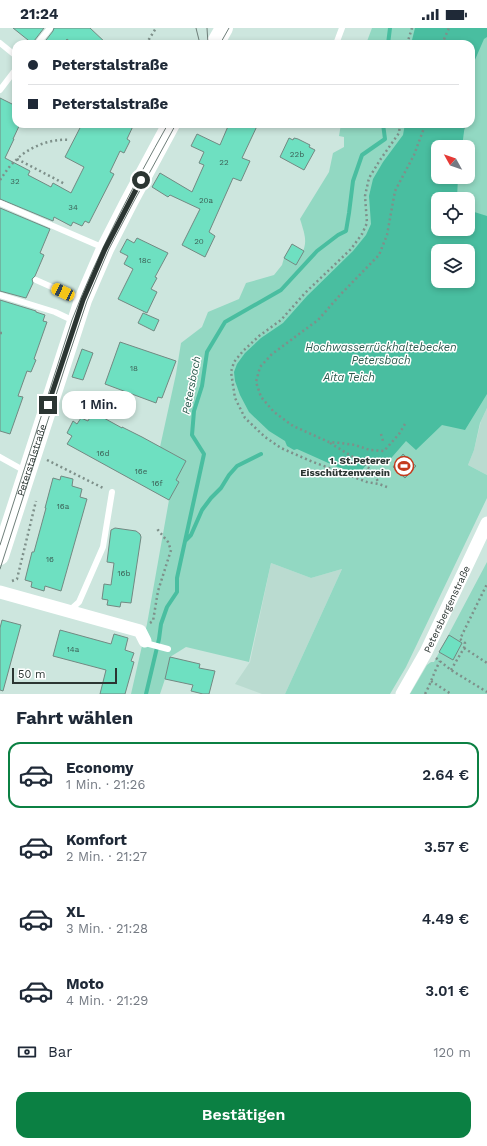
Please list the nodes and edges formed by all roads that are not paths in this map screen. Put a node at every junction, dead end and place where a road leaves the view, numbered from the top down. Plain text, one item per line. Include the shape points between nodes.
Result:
1 (50, 28) edge
2 (224, 28) edge
3 (342, 28) edge
4 (40, 40) edge
5 (217, 40) edge
6 (338, 40) edge
7 (0, 43) edge
8 (12, 53) edge
9 (12, 74) edge
10 (0, 90) edge
11 (169, 128) edge
12 (0, 203) edge
13 (105, 249) junction
14 (36, 280) dead end
15 (0, 295) edge
16 (83, 300) junction
17 (76, 321) junction
18 (0, 457) edge
19 (27, 472) junction
20 (112, 492) road end
21 (487, 523) edge
22 (0, 556) edge
23 (0, 592) edge
24 (69, 610) junction
25 (145, 639) joint
26 (168, 649) dead end
27 (402, 694) edge

1 - 4 lane
2 - 5 street
3 - 6 lane
7 - 8 lane
9 - 10 lane
11 - 13 street, Peterstalstraße
12 - 13 lane
13 - 16 street, Peterstalstraße
14 - 16 lane
15 - 17 lane
16 - 17 street, Peterstalstraße
17 - 19 street, Peterstalstraße
18 - 19 lane
19 - 22 street, Peterstalstraße
20 - 24 lane via 103,547 80,602
21 - 27 street, Petersbergenstraße via 426,652
23 - 24 street
24 - 25 street
25 - 26 lane

